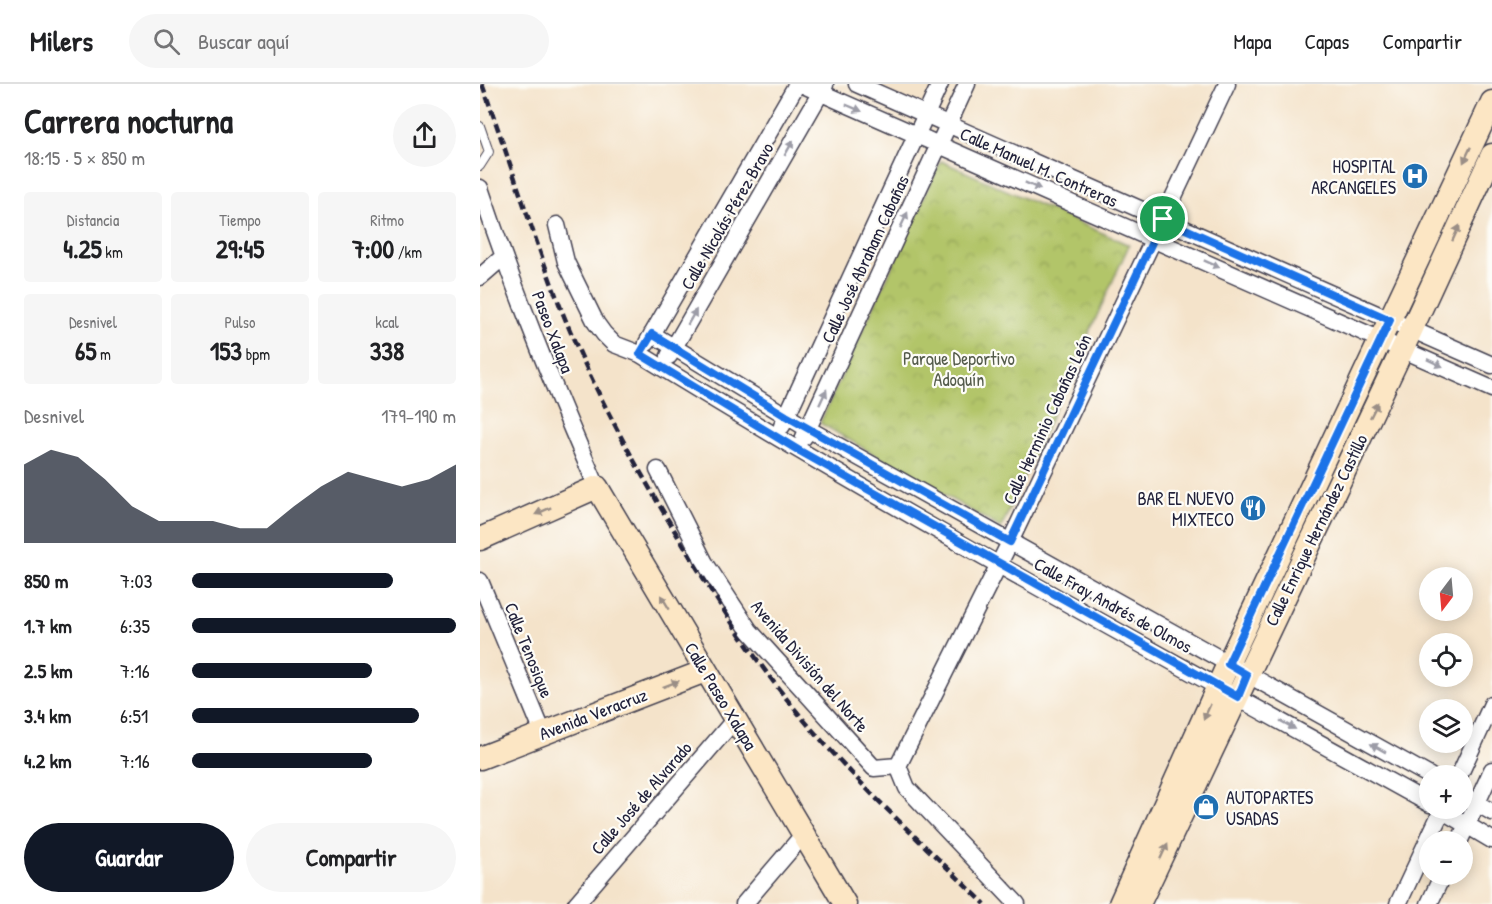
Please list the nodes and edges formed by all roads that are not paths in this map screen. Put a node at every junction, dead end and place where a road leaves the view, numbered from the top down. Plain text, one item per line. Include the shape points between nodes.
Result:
1 (799, 84) edge
2 (857, 84) edge
3 (940, 84) edge
4 (967, 84) edge
5 (1227, 84) edge
6 (823, 89) edge
7 (1492, 102) edge
8 (926, 114) junction
9 (948, 123) junction
10 (480, 126) edge
11 (916, 134) junction
12 (939, 144) junction
13 (1492, 155) edge
14 (480, 166) edge
15 (480, 188) edge
16 (1163, 219) junction
17 (557, 225) dead end
18 (1154, 239) junction
19 (503, 257) junction
20 (480, 277) edge
21 (1386, 329) junction
22 (652, 334) junction
23 (1407, 339) junction
24 (674, 347) junction
25 (640, 354) junction
26 (1492, 365) edge
27 (662, 368) junction
28 (1492, 389) edge
29 (786, 416) junction
30 (808, 429) junction
31 (776, 437) junction
32 (798, 450) junction
33 (658, 470) dead end
34 (597, 487) junction
35 (480, 538) edge
36 (1010, 542) junction
37 (999, 565) junction
38 (480, 581) edge
39 (705, 670) junction
40 (1238, 670) junction
41 (1228, 691) junction
42 (1492, 704) edge
43 (736, 718) junction
44 (543, 733) junction
45 (480, 758) edge
46 (1464, 765) edge
47 (898, 766) junction
48 (1419, 770) edge
49 (1492, 770) edge
50 (1473, 795) edge
51 (1419, 797) edge
52 (1473, 801) edge
53 (1492, 812) edge
54 (1433, 819) edge
55 (1456, 819) edge
56 (1467, 819) edge
57 (1466, 825) junction
58 (1464, 831) edge
59 (804, 835) junction
60 (1492, 840) edge
61 (1438, 885) edge
62 (576, 904) edge
63 (744, 904) edge
64 (845, 904) edge
65 (1017, 904) edge
66 (1120, 904) edge
67 (1139, 904) edge
68 (1398, 904) edge
69 (1429, 904) edge

1 - 6 street, Calle Manuel M. Contreras
1 - 22 street, Calle Nicolás Pérez Bravo
2 - 8 street, Calle Manuel M. Contreras
3 - 8 street, Calle José Abraham Cabañas
4 - 9 street, Calle José Abraham Cabañas
5 - 16 street, Calle Herminio Cabañas León
6 -> 11 street, Calle Manuel M. Contreras
24 -> 6 street, Calle Nicolás Pérez Bravo
7 -> 21 main road, Calle Enrique Hernández Castillo
8 - 9 street, Calle Manuel M. Contreras
8 - 11 street, Calle José Abraham Cabañas
9 - 12 street, Calle José Abraham Cabañas
9 - 16 street, Calle Manuel M. Contreras
10 - 14 lane via 489,152
11 - 12 street, Calle Manuel M. Contreras
11 - 29 street, Calle José Abraham Cabañas
12 -> 18 street, Calle Manuel M. Contreras
30 -> 12 street, Calle José Abraham Cabañas
23 -> 13 main road, Calle Enrique Hernández Castillo
15 - 19 street, Paseo Xalapa
16 - 18 street, Calle Herminio Cabañas León
16 - 21 street, Calle Manuel M. Contreras
17 - 25 street, Calle Fray Andrés de Olmos via 566,262 596,323 614,344
18 -> 21 street, Calle Manuel M. Contreras
18 - 36 street, Calle Herminio Cabañas León
19 - 20 street
19 - 34 street, Paseo Xalapa
21 - 23 street, Calle Manuel M. Contreras
21 - 40 main road, Calle Enrique Hernández Castillo
22 - 24 street, Calle Fray Andrés de Olmos
22 - 25 street, Calle Nicolás Pérez Bravo
23 - 26 street, Calle Manuel M. Contreras
23 -> 28 street, Calle Manuel M. Contreras
40 -> 23 main road, Calle Enrique Hernández Castillo
24 - 27 street, Calle Nicolás Pérez Bravo
24 - 29 street, Calle Fray Andrés de Olmos
25 - 27 street, Calle Fray Andrés de Olmos
27 - 31 street, Calle Fray Andrés de Olmos
29 - 30 street, Calle Fray Andrés de Olmos
29 - 31 street, Calle José Abraham Cabañas
30 - 32 street, Calle José Abraham Cabañas
30 - 36 street, Calle Fray Andrés de Olmos
31 - 32 street, Calle Fray Andrés de Olmos
32 - 37 street, Calle Fray Andrés de Olmos
33 - 47 street, Avenida División del Norte via 705,563 748,630 874,768
34 -> 35 main road
39 -> 34 main road, Calle Paseo Xalapa
36 - 37 street, Calle Herminio Cabañas León
36 - 40 street, Calle Fray Andrés de Olmos
37 - 41 street, Calle Fray Andrés de Olmos
37 - 47 street, Calle Herminio Cabañas León
38 - 44 street, Calle Tenosique
39 - 43 main road, Calle Paseo Xalapa
44 -> 39 main road, Avenida Veracruz
40 - 41 main road, Calle Enrique Hernández Castillo
48 -> 40 street, Calle Fray Andrés de Olmos
41 -> 51 street, Calle Fray Andrés de Olmos
41 -> 66 main road, Calle Enrique Hernández Castillo
67 -> 41 main road, Calle Enrique Hernández Castillo
42 - 46 street
43 - 59 main road, Calle Paseo Xalapa
43 - 62 street, Calle José de Alvarado
44 - 45 main road, Avenida Veracruz
47 - 65 street via 907,788
49 - 50 street
52 - 53 street
54 - 68 street
55 - 57 street, Calle Fray Andrés de Olmos
56 - 57 street
57 - 58 street
57 - 60 street, Calle Fray Andrés de Olmos
59 - 63 street
59 - 64 main road, Calle Paseo Xalapa
61 - 69 street

